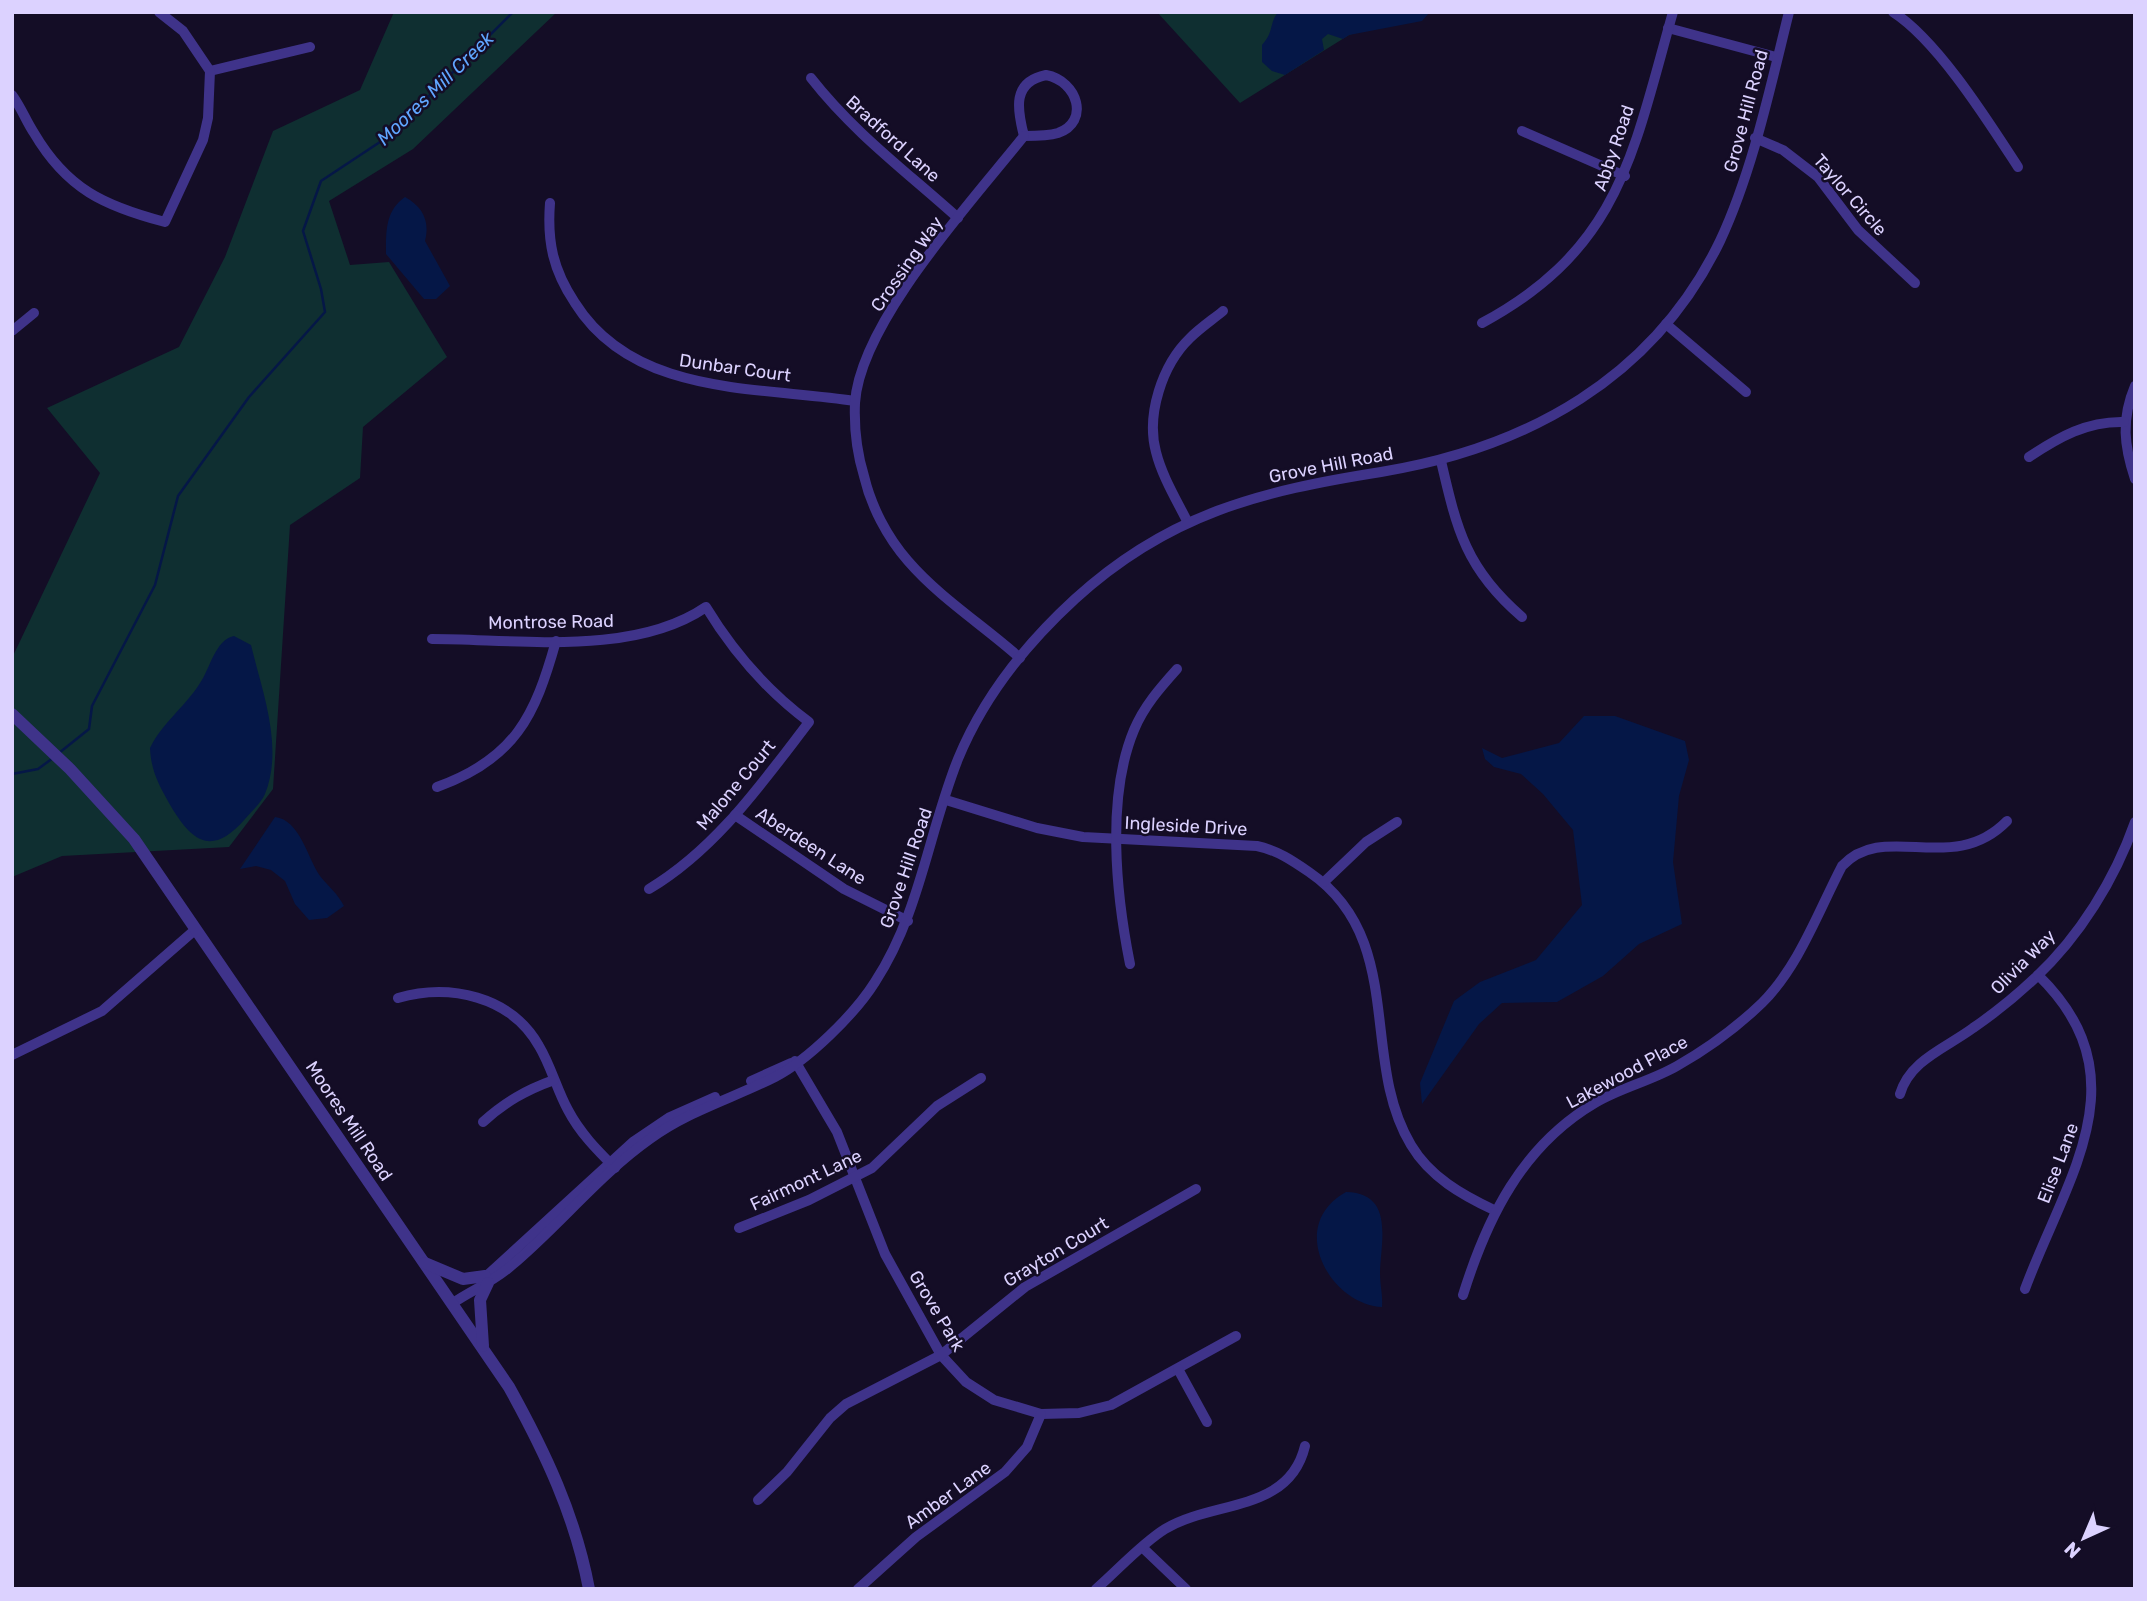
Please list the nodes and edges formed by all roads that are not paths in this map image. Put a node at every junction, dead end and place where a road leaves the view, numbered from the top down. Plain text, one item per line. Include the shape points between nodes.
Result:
1 (159, 12) edge
2 (1673, 12) edge
3 (1789, 12) edge
4 (1893, 12) edge
5 (1668, 28) junction
6 (310, 47) dead end
7 (1776, 57) junction
8 (209, 71) junction
9 (811, 78) dead end
10 (12, 95) edge
11 (1522, 131) dead end
12 (1024, 136) junction
13 (1755, 138) junction
14 (2018, 167) dead end
15 (1625, 176) junction
16 (550, 202) dead end
17 (958, 218) junction
18 (1915, 283) dead end
19 (1223, 311) dead end
20 (34, 313) dead end
21 (1482, 323) dead end
22 (1666, 324) junction
23 (12, 331) edge
24 (2135, 386) edge
25 (1746, 392) dead end
26 (855, 401) junction
27 (2124, 422) junction
28 (2029, 457) dead end
29 (1441, 461) junction
30 (2135, 479) edge
31 (1187, 521) junction
32 (1522, 617) dead end
33 (432, 639) dead end
34 (556, 641) junction
35 (1020, 658) junction
36 (1177, 669) dead end
37 (12, 714) edge
38 (809, 722) joint
39 (437, 787) dead end
40 (946, 800) junction
41 (735, 815) junction
42 (2007, 821) dead end
43 (1397, 822) dead end
44 (2135, 822) edge
45 (1118, 839) junction
46 (1324, 882) junction
47 (649, 889) dead end
48 (908, 920) junction
49 (196, 929) junction
50 (1130, 964) dead end
51 (2038, 975) junction
52 (398, 998) dead end
53 (12, 1055) edge
54 (795, 1061) junction
55 (981, 1078) dead end
56 (554, 1080) junction
57 (1900, 1094) dead end
58 (483, 1122) dead end
59 (613, 1166) junction
60 (855, 1179) junction
61 (1196, 1189) dead end
62 (1494, 1210) junction
63 (740, 1228) dead end
64 (425, 1263) junction
65 (484, 1282) junction
66 (2025, 1289) dead end
67 (1463, 1295) dead end
68 (453, 1303) junction
69 (1236, 1336) dead end
70 (484, 1350) junction
71 (942, 1355) junction
72 (1178, 1369) junction
73 (1041, 1414) junction
74 (1208, 1422) dead end
75 (1305, 1446) dead end
76 (758, 1500) dead end
77 (1143, 1548) junction
78 (589, 1589) edge
79 (858, 1589) edge
80 (1096, 1589) edge
81 (1186, 1589) edge

1 - 8 street via 183,31
2 - 5 street, Abby Road
3 - 7 street, Grove Hill Road
4 - 14 street via 1935,53
5 - 7 street
5 - 15 street, Abby Road
6 - 8 street
7 - 13 street, Grove Hill Road
8 - 10 street via 203,140 165,222 126,212 85,192 53,161
9 - 17 street, Bradford Lane via 836,111
11 - 15 street
12 - 12 street via 1057,133 1074,120 1075,100 1065,82 1046,75 1020,90 1017,111
12 - 17 street, Crossing Way
13 - 18 street, Taylor Circle via 1783,150 1818,177 1858,230
13 - 22 street, Grove Hill Road via 1719,243
15 - 21 street, Abby Road via 1597,226 1569,260 1517,304
16 - 26 street, Dunbar Court via 548,242 564,286 583,316 625,354 654,370 697,382
17 - 26 street, Crossing Way via 886,317
19 - 31 street via 1188,339 1168,369 1153,421 1156,454
20 - 23 street
22 - 25 street
22 - 29 street, Grove Hill Road via 1624,367 1560,413 1511,438
24 - 27 street
26 - 35 street, Crossing Way via 858,456 867,491 893,541 930,583
27 - 28 street via 2091,424
27 - 30 street
29 - 31 street, Grove Hill Road via 1301,484
29 - 32 street via 1455,520 1471,560 1483,579
31 - 35 street, Grove Hill Road via 1139,548 1094,583
33 - 34 street, Montrose Road
34 - 38 street, Montrose Road via 656,630 706,607 758,679
34 - 39 street via 538,701 514,738 480,768
35 - 40 street, Grove Hill Road via 971,731
36 - 45 street via 1150,699 1134,730 1123,763
37 - 49 street, Moores Mill Road via 134,838
38 - 41 street, Malone Court
40 - 45 street, Ingleside Drive via 1037,828
40 - 48 street, Grove Hill Road
41 - 47 street, Malone Court via 680,868
41 - 48 street, Aberdeen Lane via 844,889
42 - 62 street, Lakewood Place via 1988,838 1967,846 1870,849 1850,858 1790,967 1763,1002 1676,1067 1596,1103 1566,1123 1526,1163
43 - 46 street via 1366,842
44 - 51 street, Olivia Way via 2095,904
45 - 46 street, Ingleside Drive via 1257,846 1278,852
45 - 50 street via 1120,913
46 - 62 street, Ingleside Drive via 1367,951 1376,983 1393,1104 1410,1144 1440,1179
48 - 54 street, Grove Hill Road via 872,988 824,1040
49 - 53 street via 102,1011
49 - 64 street, Moores Mill Road
51 - 57 street, Olivia Way via 1996,1012 1919,1064
51 - 66 street, Elise Lane via 2060,997 2079,1028 2091,1073 2092,1105 2081,1151
52 - 56 street via 452,992 498,1006 534,1037
54 - 59 street, Grove Hill Road via 782,1074 666,1128
54 - 60 street, Grove Park via 837,1132
55 - 60 street, Fairmont Lane via 937,1106 889,1155
56 - 58 street via 502,1104
56 - 59 street via 575,1121
59 - 65 street, Grove Hill Road
60 - 63 street, Fairmont Lane
60 - 71 street, Grove Park via 885,1254
61 - 71 street, Grayton Court via 1025,1287
62 - 67 street, Lakewood Place
64 - 65 street via 463,1279
64 - 68 street, Moores Mill Road
65 - 68 street, Grove Hill Road
65 - 70 street via 480,1300
68 - 70 street, Moores Mill Road
69 - 72 street, Grove Park
70 - 78 street, Moores Mill Road via 552,1468
71 - 73 street, Grove Park via 966,1382 994,1400
71 - 76 street, Grayton Court via 846,1404
72 - 73 street, Grove Park via 1111,1405 1079,1413
72 - 74 street
73 - 79 street, Amber Lane via 1027,1447 1005,1472 916,1537
75 - 77 street via 1295,1471 1265,1497 1181,1522
77 - 80 street
77 - 81 street

